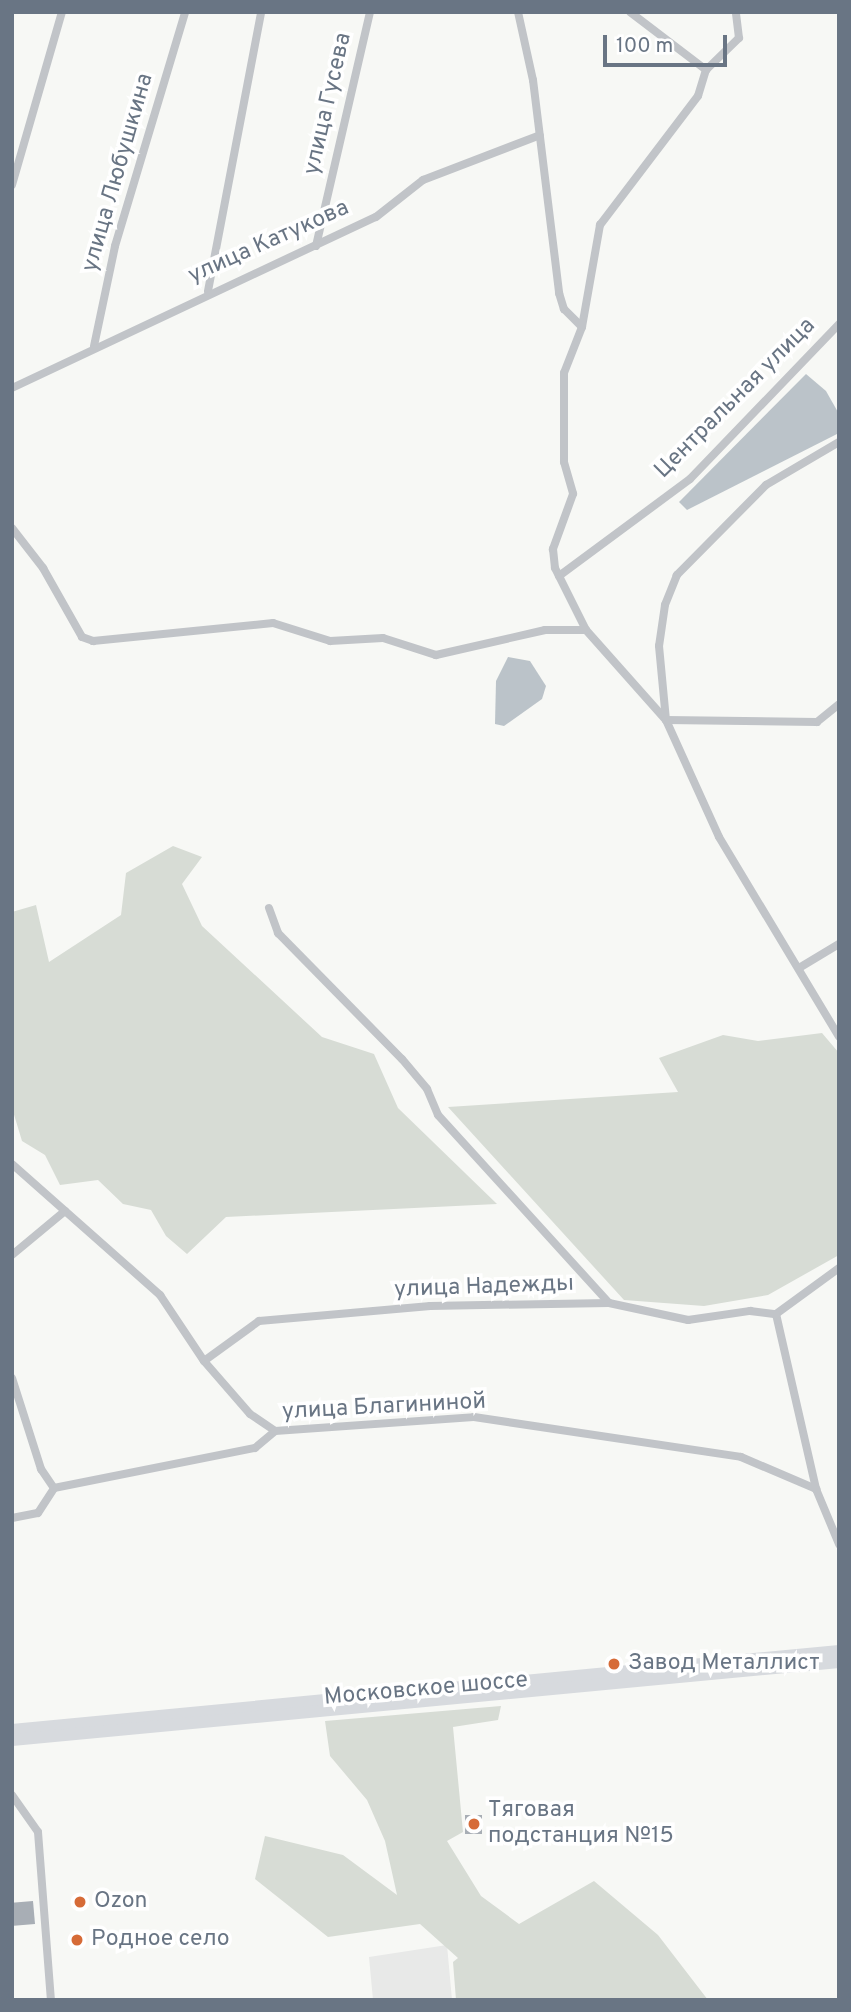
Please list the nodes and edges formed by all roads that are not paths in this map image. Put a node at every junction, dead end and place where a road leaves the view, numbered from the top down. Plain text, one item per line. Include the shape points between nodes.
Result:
1 (62, 12) edge
2 (184, 12) edge
3 (261, 12) edge
4 (370, 12) edge
5 (518, 12) edge
6 (630, 12) edge
7 (736, 12) edge
8 (706, 70) junction
9 (540, 135) junction
10 (12, 186) edge
11 (316, 246) junction
12 (208, 291) junction
13 (839, 324) edge
14 (582, 327) junction
15 (94, 346) junction
16 (12, 388) edge
17 (839, 442) edge
18 (12, 528) edge
19 (559, 576) junction
20 (586, 630) junction
21 (839, 704) edge
22 (666, 720) junction
23 (269, 908) dead end
24 (839, 944) edge
25 (799, 968) junction
26 (839, 1037) edge
27 (12, 1164) edge
28 (65, 1211) junction
29 (12, 1255) edge
30 (839, 1268) edge
31 (609, 1303) junction
32 (776, 1314) junction
33 (204, 1361) junction
34 (12, 1378) edge
35 (275, 1431) junction
36 (54, 1488) junction
37 (817, 1489) junction
38 (12, 1518) edge
39 (839, 1544) edge
40 (839, 1651) edge
41 (839, 1662) edge
42 (12, 1730) edge
43 (12, 1740) edge
44 (12, 1794) edge
45 (51, 2000) edge

1 - 10 street
2 - 15 street, улица Любушкина via 116,246
3 - 12 street
4 - 11 street, улица Гусева
5 - 9 street
6 - 8 street
7 - 8 street via 739,38
8 - 14 street via 698,96 600,225
9 - 11 street, улица Катукова via 423,180 376,217
9 - 14 street via 559,293
11 - 12 street, улица Катукова
12 - 15 street, улица Катукова
13 - 19 street, Центральная улица via 690,479
14 - 19 street via 564,373 564,462 573,494 554,549
15 - 16 street, улица Катукова
17 - 22 street via 766,485 677,575 665,605 659,646
18 - 20 street via 43,568 82,637 93,641 273,623 330,641 383,638 436,655 545,630
19 - 20 street
20 - 22 street
21 - 22 street via 817,722
22 - 25 street via 719,837
23 - 31 street via 278,933 402,1059 427,1089 438,1115
24 - 25 street
25 - 26 street
27 - 28 street
28 - 29 street
28 - 33 street via 160,1295
30 - 32 street
31 - 32 street, улица Надежды via 688,1320 750,1311
31 - 33 street, улица Надежды via 429,1306 259,1321
32 - 37 street
33 - 35 street via 250,1414
34 - 36 street via 41,1469
35 - 36 street, улица Благининой via 255,1448
35 - 37 street, улица Благининой via 474,1417 741,1457
36 - 38 street via 38,1513
37 - 39 street
40 - 42 main road, Московское шоссе
41 - 43 main road, Московское шоссе
44 - 45 street via 38,1832

